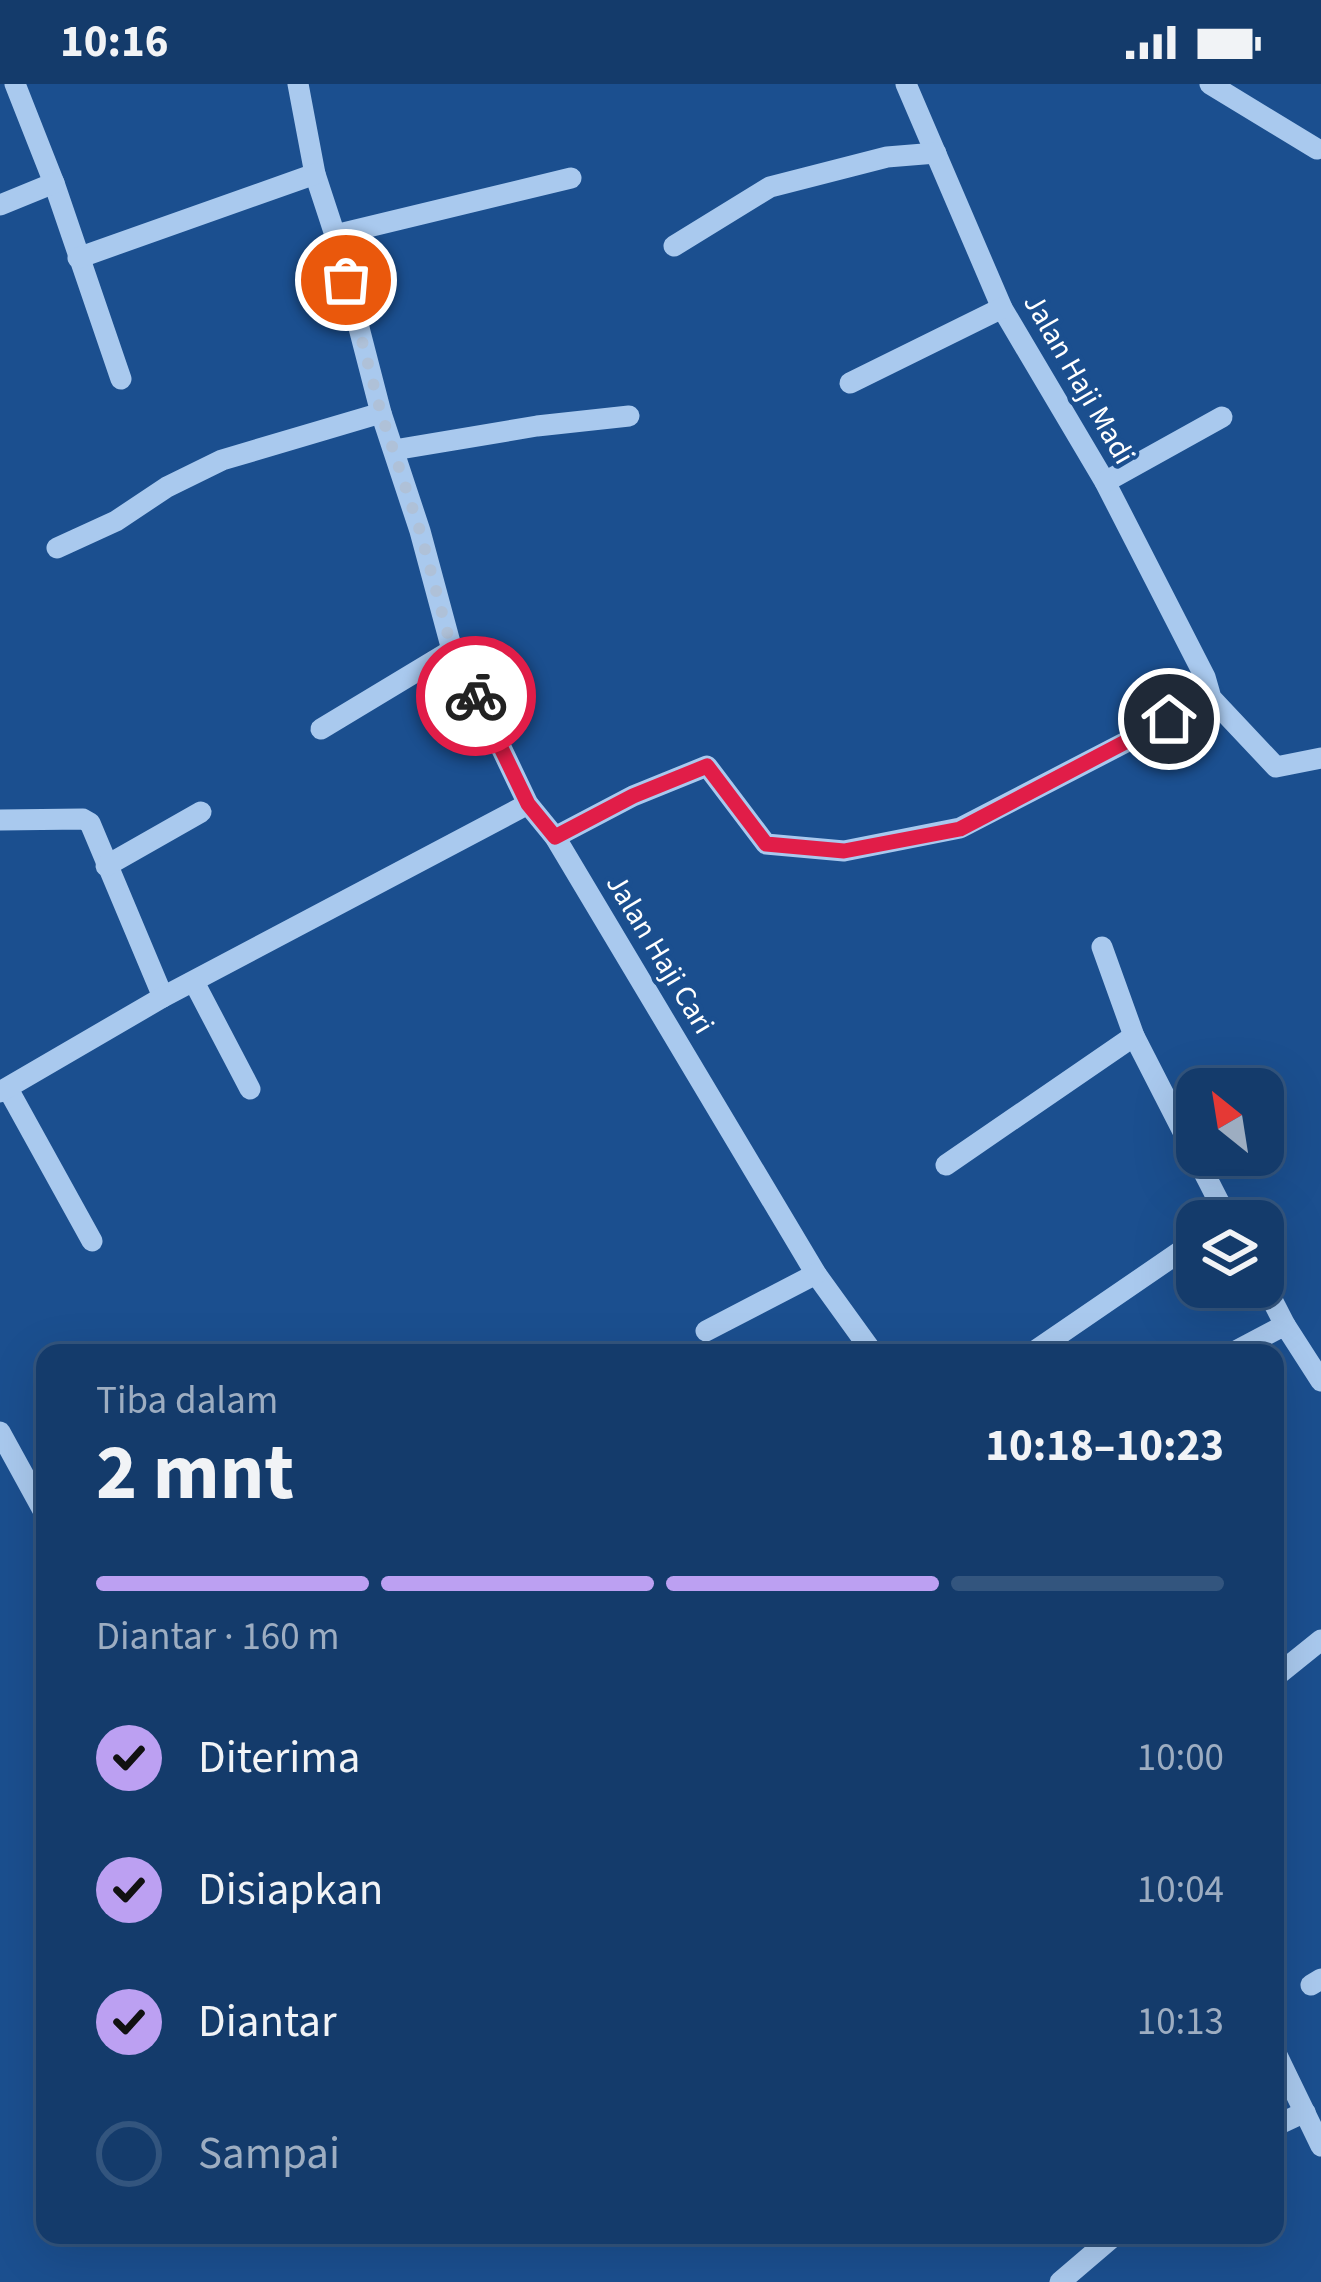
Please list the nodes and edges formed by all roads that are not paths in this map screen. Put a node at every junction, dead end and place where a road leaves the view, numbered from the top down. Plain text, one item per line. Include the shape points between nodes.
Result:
1 (15, 84) edge
2 (298, 84) edge
3 (907, 84) edge
4 (1210, 84) edge
5 (1317, 148) dead end
6 (936, 153) junction
7 (315, 174) junction
8 (571, 178) dead end
9 (54, 183) junction
10 (0, 205) edge
11 (335, 235) junction
12 (674, 246) dead end
13 (78, 258) junction
14 (1002, 308) junction
15 (121, 379) dead end
16 (850, 383) dead end
17 (381, 413) junction
18 (629, 416) dead end
19 (1222, 417) dead end
20 (394, 450) junction
21 (1105, 482) junction
22 (57, 548) dead end
23 (452, 650) junction
24 (1210, 698) junction
25 (321, 729) dead end
26 (1321, 758) edge
27 (528, 804) junction
28 (201, 812) dead end
29 (0, 820) edge
30 (555, 837) junction
31 (106, 866) junction
32 (1102, 947) dead end
33 (194, 982) junction
34 (164, 997) junction
35 (1134, 1036) junction
36 (250, 1089) dead end
37 (4, 1090) edge
38 (946, 1165) dead end
39 (1218, 1200) edge
40 (92, 1241) dead end
41 (1176, 1254) edge
42 (816, 1274) junction
43 (1277, 1308) edge
44 (1285, 1324) junction
45 (706, 1331) dead end
46 (867, 1344) edge
47 (1045, 1344) edge
48 (1248, 1344) edge
49 (1321, 1382) edge
50 (0, 1432) edge
51 (36, 1498) edge
52 (1321, 1640) edge
53 (1284, 1670) edge
54 (1284, 2069) edge
55 (1305, 2112) junction
56 (1284, 2122) edge
57 (1321, 2146) edge
58 (1104, 2244) edge
59 (1060, 2282) edge

1 - 9 street
2 - 7 street, Jalan Haji Cari
3 - 6 street, Jalan Haji Madi
4 - 5 street
6 - 12 street via 770,187
6 - 14 street, Jalan Haji Madi
7 - 11 street, Jalan Haji Cari
7 - 13 street
8 - 11 street
9 - 10 street
9 - 13 street
11 - 17 street, Jalan Haji Cari
13 - 15 street
14 - 16 street
14 - 21 street, Jalan Haji Madi
17 - 20 street, Jalan Haji Cari
17 - 22 street via 222,460
18 - 20 street
19 - 21 street
20 - 23 street, Jalan Haji Cari
21 - 24 street, Jalan Haji Madi
23 - 25 street
23 - 27 street, Jalan Haji Cari
24 - 26 street via 1276,767
24 - 30 street via 960,829 844,851 766,844 707,766
27 - 30 street, Jalan Haji Cari
27 - 33 street
28 - 31 street
29 - 31 street via 83,819
30 - 42 street, Jalan Haji Cari
31 - 34 street
32 - 35 street
33 - 34 street
33 - 36 street
34 - 37 street
35 - 38 street
35 - 39 street
37 - 40 street
41 - 47 street
42 - 45 street
42 - 46 street, Jalan Haji Cari
43 - 44 street
44 - 48 street
44 - 49 street
50 - 51 street
52 - 53 street
54 - 55 street
55 - 56 street
55 - 57 street
58 - 59 street

